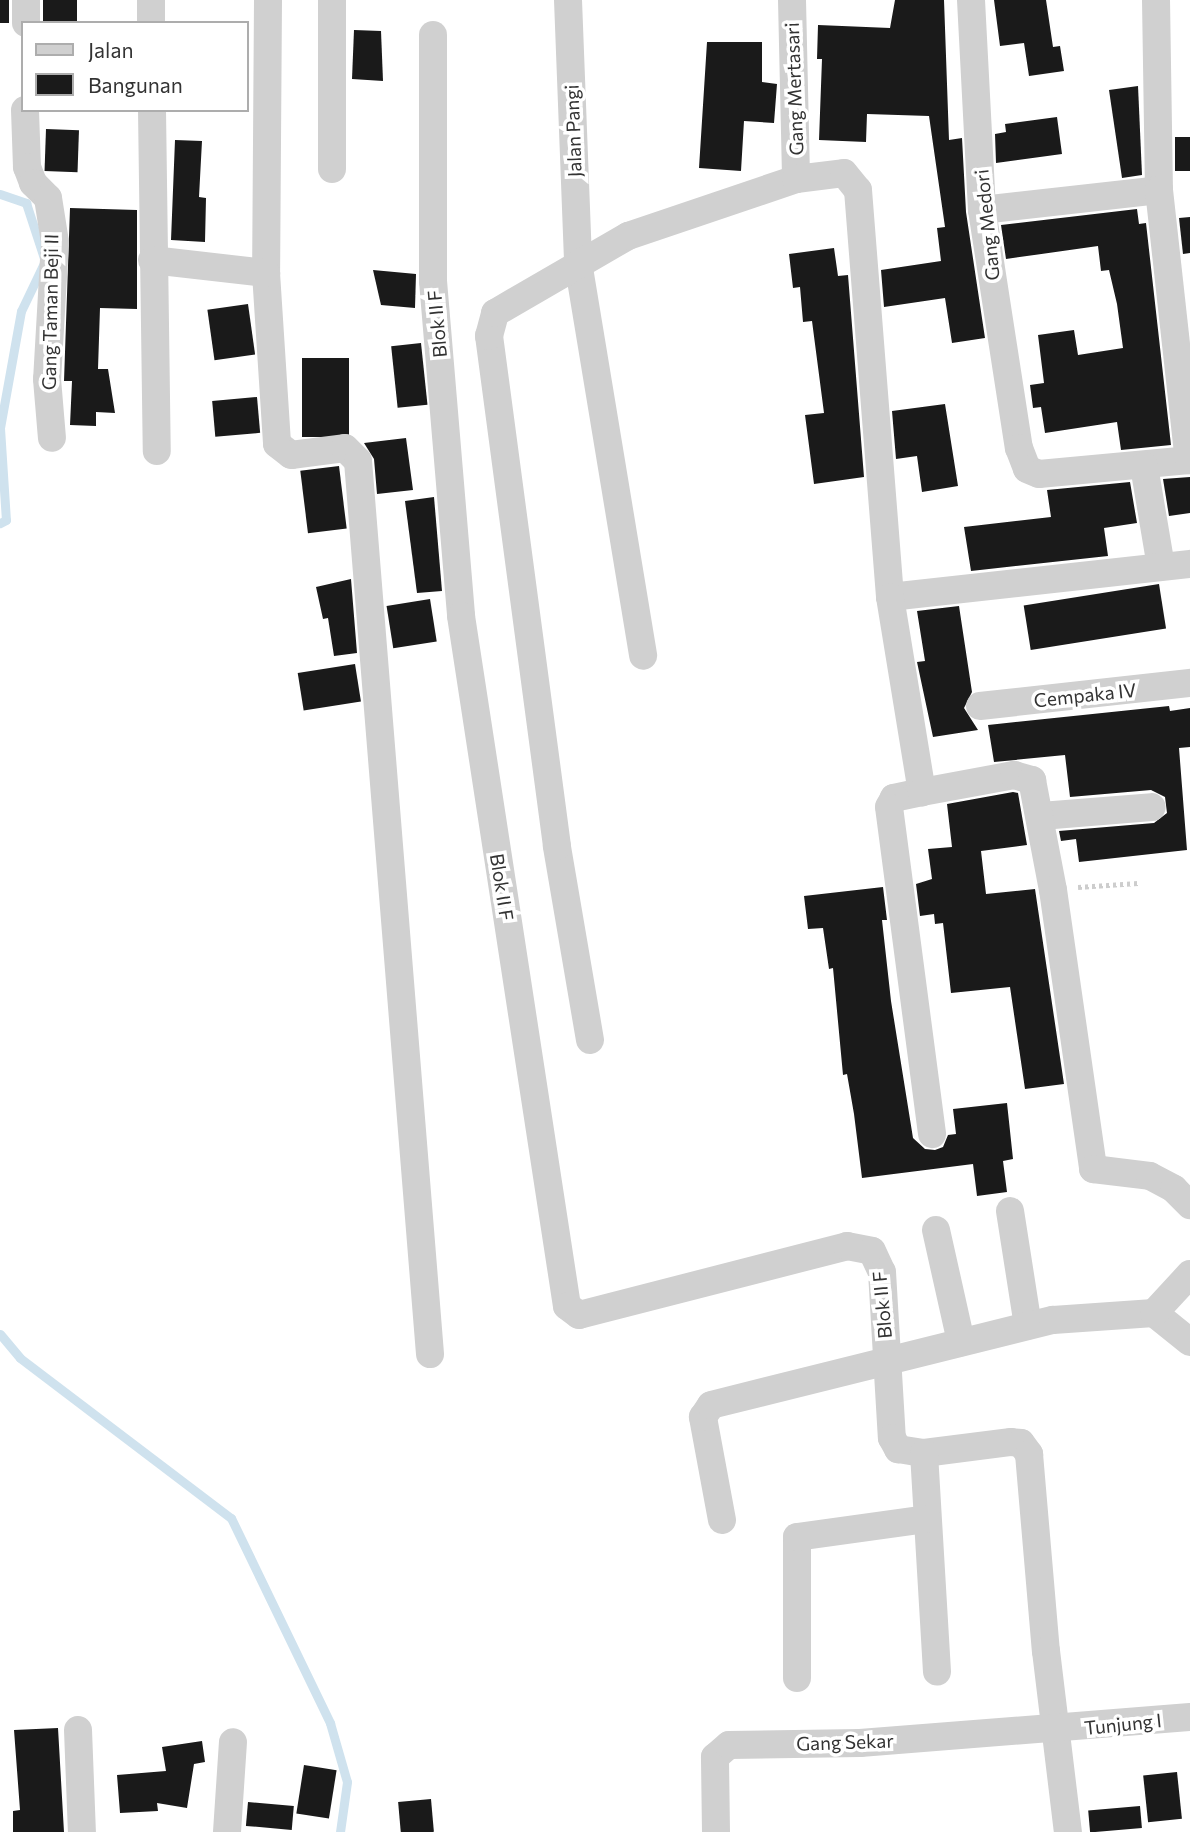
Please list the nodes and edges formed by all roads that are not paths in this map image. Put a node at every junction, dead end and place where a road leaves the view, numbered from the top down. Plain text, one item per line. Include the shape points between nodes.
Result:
1 (26, 0) edge
2 (151, 0) edge
3 (268, 0) edge
4 (332, 0) edge
5 (568, 0) edge
6 (792, 0) edge
7 (971, 0) edge
8 (1156, 0) edge
9 (26, 21) edge
10 (151, 21) edge
11 (433, 35) dead end
12 (25, 112) edge
13 (152, 112) edge
14 (332, 169) dead end
15 (796, 179) junction
16 (1159, 190) junction
17 (982, 210) junction
18 (152, 260) junction
19 (578, 262) junction
20 (266, 273) junction
21 (52, 438) dead end
22 (157, 451) dead end
23 (1189, 460) edge
24 (1144, 466) junction
25 (1190, 564) edge
26 (1161, 567) junction
27 (890, 597) junction
28 (643, 656) dead end
29 (1190, 683) edge
30 (980, 706) dead end
31 (922, 792) junction
32 (1152, 807) dead end
33 (1041, 816) junction
34 (590, 1040) dead end
35 (932, 1134) dead end
36 (1190, 1205) edge
37 (1010, 1211) dead end
38 (936, 1230) dead end
39 (1190, 1274) edge
40 (1154, 1313) junction
41 (1028, 1326) junction
42 (961, 1342) junction
43 (1190, 1342) edge
44 (430, 1354) dead end
45 (886, 1363) junction
46 (923, 1452) junction
47 (927, 1519) junction
48 (722, 1520) dead end
49 (937, 1672) dead end
50 (797, 1678) dead end
51 (1190, 1717) edge
52 (78, 1730) dead end
53 (1056, 1731) junction
54 (233, 1742) dead end
55 (82, 1832) edge
56 (228, 1832) edge
57 (716, 1832) edge
58 (1069, 1832) edge

1 - 9 street
2 - 10 street
3 - 20 street
4 - 14 street
5 - 19 street, Jalan Pangi
6 - 15 street, Gang Mertasari
7 - 17 street, Gang Medori
8 - 16 street
11 - 45 street, Blok II F via 433,281 461,616 567,1306 579,1315 847,1246 864,1246 872,1251 882,1272
12 - 21 street, Gang Taman Beji II via 27,167 33,183 48,198 55,242 47,379
13 - 18 street
15 - 19 street via 675,217
15 - 27 street via 844,173 858,190
16 - 17 street
16 - 23 street
17 - 24 street, Gang Medori via 1018,449 1027,469 1039,474
18 - 20 street
18 - 22 street
19 - 28 street, Jalan Pangi
19 - 34 street via 495,313 489,336 557,846
20 - 44 street via 277,444 291,455 345,448 358,461
23 - 24 street
24 - 26 street
25 - 26 street
26 - 27 street
27 - 31 street
29 - 30 street, Cempaka IV
31 - 33 street via 1023,775 1035,787
31 - 35 street via 894,799 889,807
32 - 33 street
33 - 36 street via 1093,1169 1150,1176 1174,1189
37 - 41 street
38 - 42 street
39 - 40 street
40 - 41 street
40 - 43 street
41 - 42 street
42 - 45 street
45 - 46 street via 892,1438 898,1449
45 - 48 street via 705,1410
46 - 47 street
46 - 53 street via 1011,1441 1027,1447
47 - 49 street
47 - 50 street via 797,1537
51 - 53 street, Tunjung I
52 - 55 street
53 - 57 street, Gang Sekar via 860,1743 729,1745 715,1757
53 - 58 street
54 - 56 street

